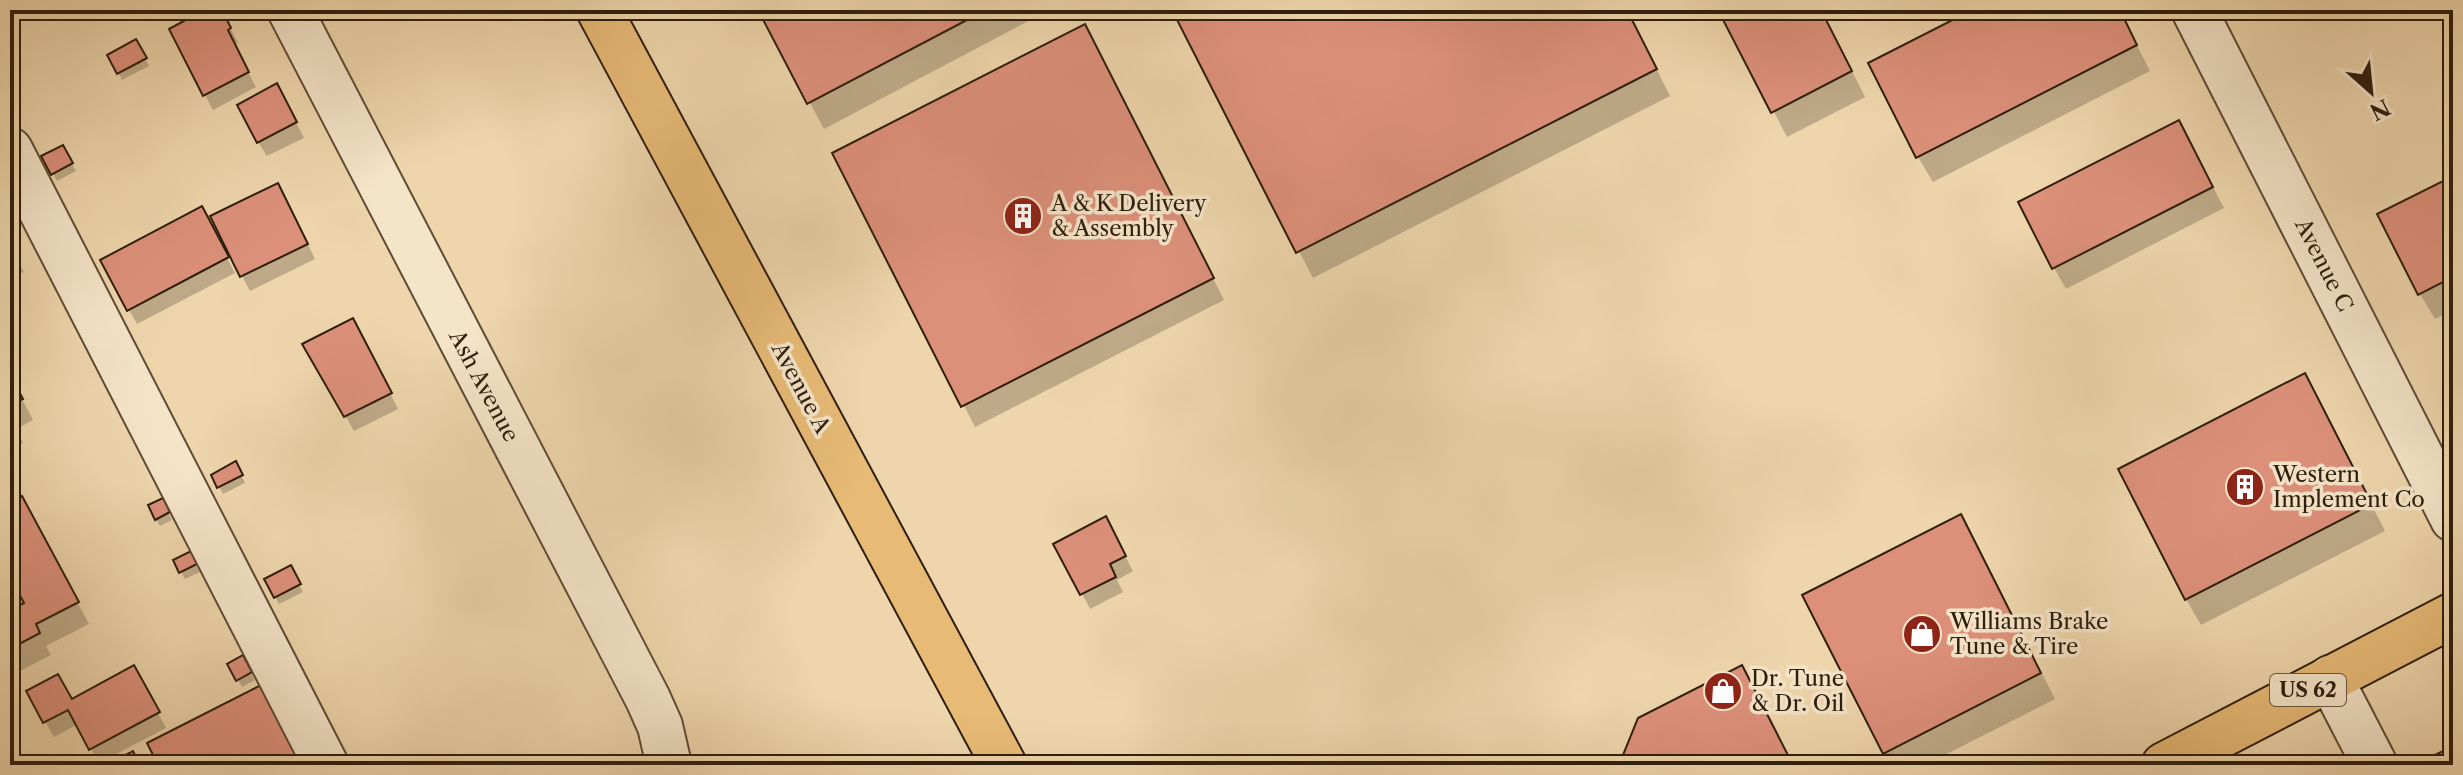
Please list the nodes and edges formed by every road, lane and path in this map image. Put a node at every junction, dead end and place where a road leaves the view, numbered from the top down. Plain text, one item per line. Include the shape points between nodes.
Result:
1 (290, 10) edge
2 (599, 10) edge
3 (2194, 10) edge
4 (10, 150) edge
5 (2453, 519) edge
6 (2453, 615) edge
7 (2330, 678) junction
8 (326, 765) edge
9 (669, 765) edge
10 (1004, 765) edge
11 (2164, 765) edge
12 (2375, 765) edge

1 - 9 street, Ash Avenue via 648,699
2 - 10 main road, Avenue A
3 - 5 street, Avenue C
4 - 8 street
6 - 7 main road, US 62
7 - 11 main road, US 62
7 - 12 street

